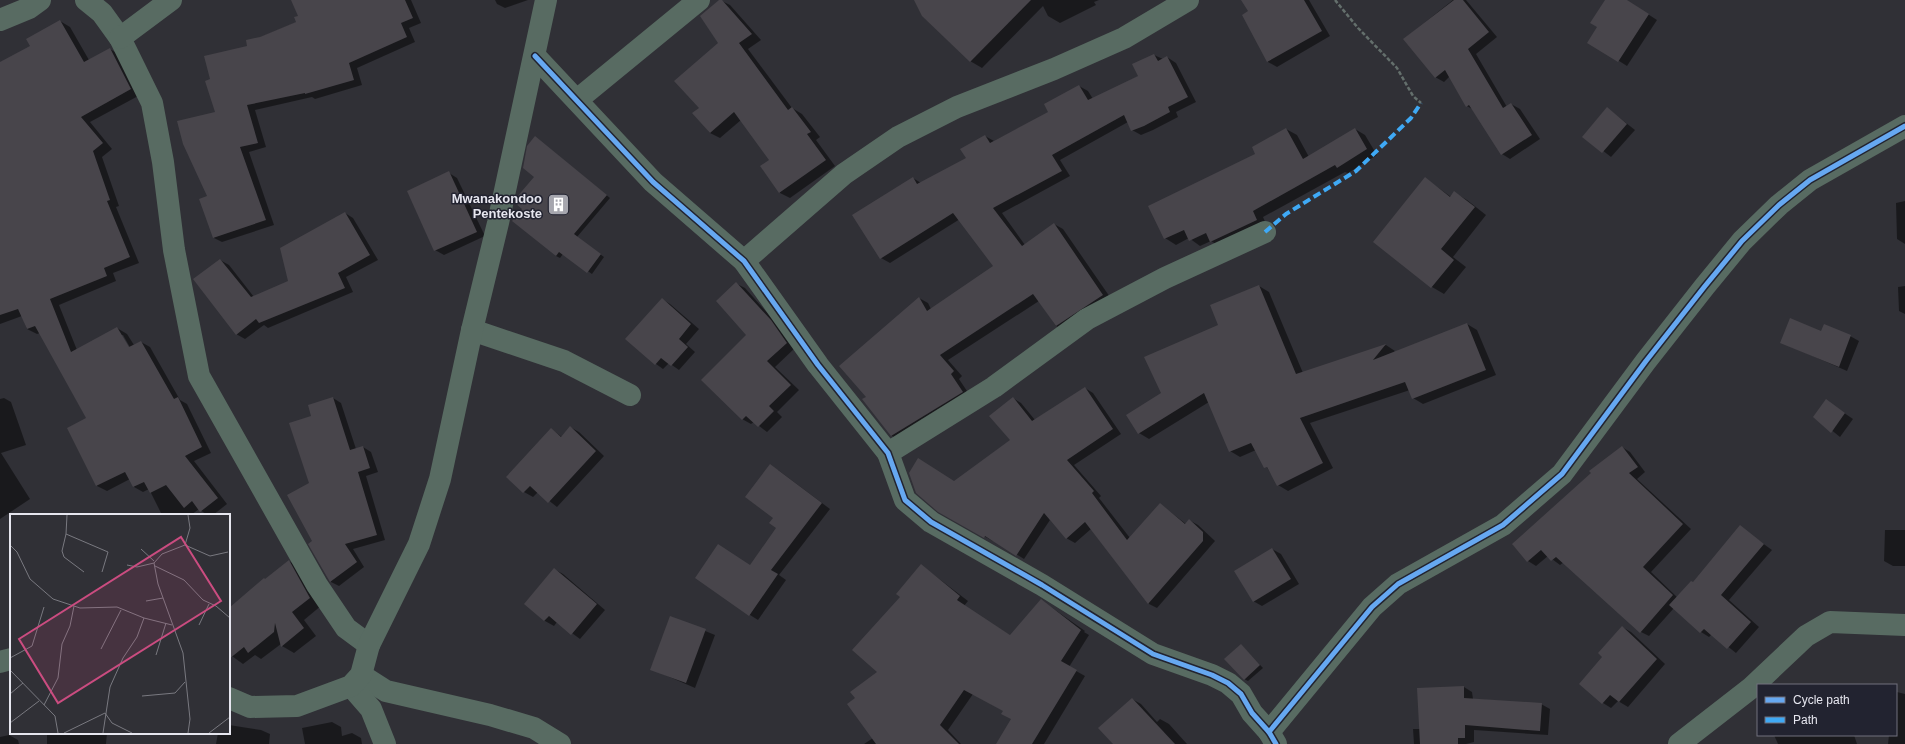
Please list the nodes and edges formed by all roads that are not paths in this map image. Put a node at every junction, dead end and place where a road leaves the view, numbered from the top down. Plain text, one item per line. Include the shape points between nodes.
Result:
1 (40, 0) edge
2 (86, 0) edge
3 (171, 0) edge
4 (546, 0) edge
5 (700, 0) edge
6 (1188, 0) edge
7 (0, 20) edge
8 (120, 38) junction
9 (534, 56) junction
10 (577, 100) junction
11 (1905, 126) edge
12 (1265, 232) dead end
13 (744, 261) junction
14 (472, 330) junction
15 (630, 395) dead end
16 (888, 453) junction
17 (1905, 625) edge
18 (369, 645) junction
19 (356, 681) junction
20 (230, 698) edge
21 (1273, 738) edge
22 (385, 744) edge
23 (560, 744) edge
24 (1679, 744) edge

1 - 7 street via 29,8
2 - 8 street via 102,14
3 - 8 street
4 - 9 street
5 - 10 street
6 - 13 street via 1124,38 957,107 898,137 844,174
8 - 18 street via 152,103 163,162 174,250 199,376 318,584 346,628
9 - 10 street
9 - 14 street
10 - 13 street via 653,182
11 - 21 street via 1810,180 1742,241 1642,366 1562,474 1503,525 1398,584 1372,607
12 - 16 street via 1165,278 1087,319 994,387
13 - 16 street via 818,365
14 - 15 street via 564,361
14 - 18 street via 440,479 419,544
16 - 21 street via 905,500 931,522 1042,585 1153,654 1228,683 1241,694
17 - 24 street via 1830,622 1806,636 1751,688
18 - 19 street
19 - 20 street via 297,706 250,707
19 - 22 street via 371,708
19 - 23 street via 386,691 534,728

